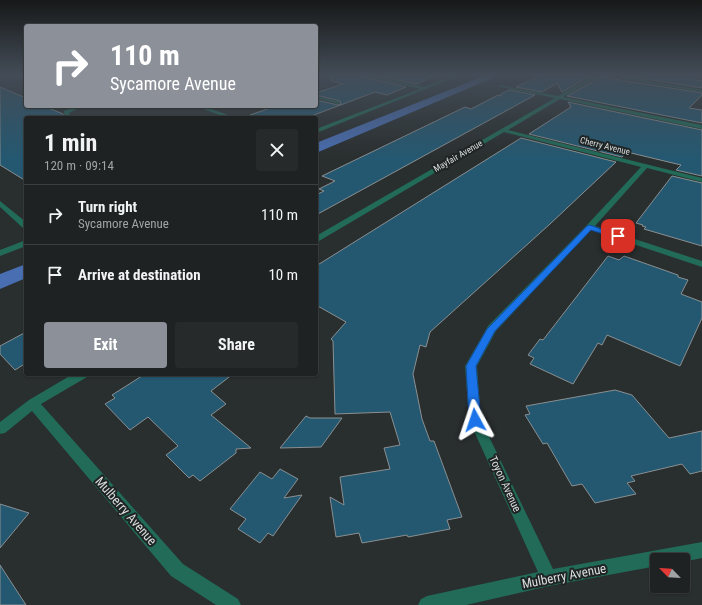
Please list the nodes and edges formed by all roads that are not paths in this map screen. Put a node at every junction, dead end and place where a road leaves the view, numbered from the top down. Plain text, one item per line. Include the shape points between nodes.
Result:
1 (387, 102) edge
2 (551, 102) edge
3 (579, 102) edge
4 (74, 108) edge
5 (204, 108) edge
6 (67, 116) edge
7 (227, 116) edge
8 (702, 127) edge
9 (318, 129) edge
10 (503, 130) junction
11 (645, 166) junction
12 (702, 180) edge
13 (0, 203) edge
14 (24, 224) edge
15 (590, 227) junction
16 (318, 238) edge
17 (24, 244) edge
18 (0, 253) edge
19 (702, 264) edge
20 (80, 376) edge
21 (33, 403) junction
22 (0, 429) edge
23 (702, 550) edge
24 (549, 578) junction
25 (232, 605) edge
26 (427, 605) edge

1 - 9 street
2 - 10 street, Mayfair Avenue
3 - 8 street
4 - 6 street via 66,112
5 - 7 street
10 - 11 street, Cherry Avenue
10 - 16 street, Mayfair Avenue
11 - 12 street, Cherry Avenue
11 - 15 street, Toyon Avenue
13 - 14 street
15 - 19 street
15 - 24 street, Toyon Avenue via 492,329 471,366 475,420
17 - 18 street
20 - 21 street
21 - 22 street
21 - 25 street, Mulberry Avenue via 177,570
23 - 24 street, Mulberry Avenue
24 - 26 street, Mulberry Avenue

